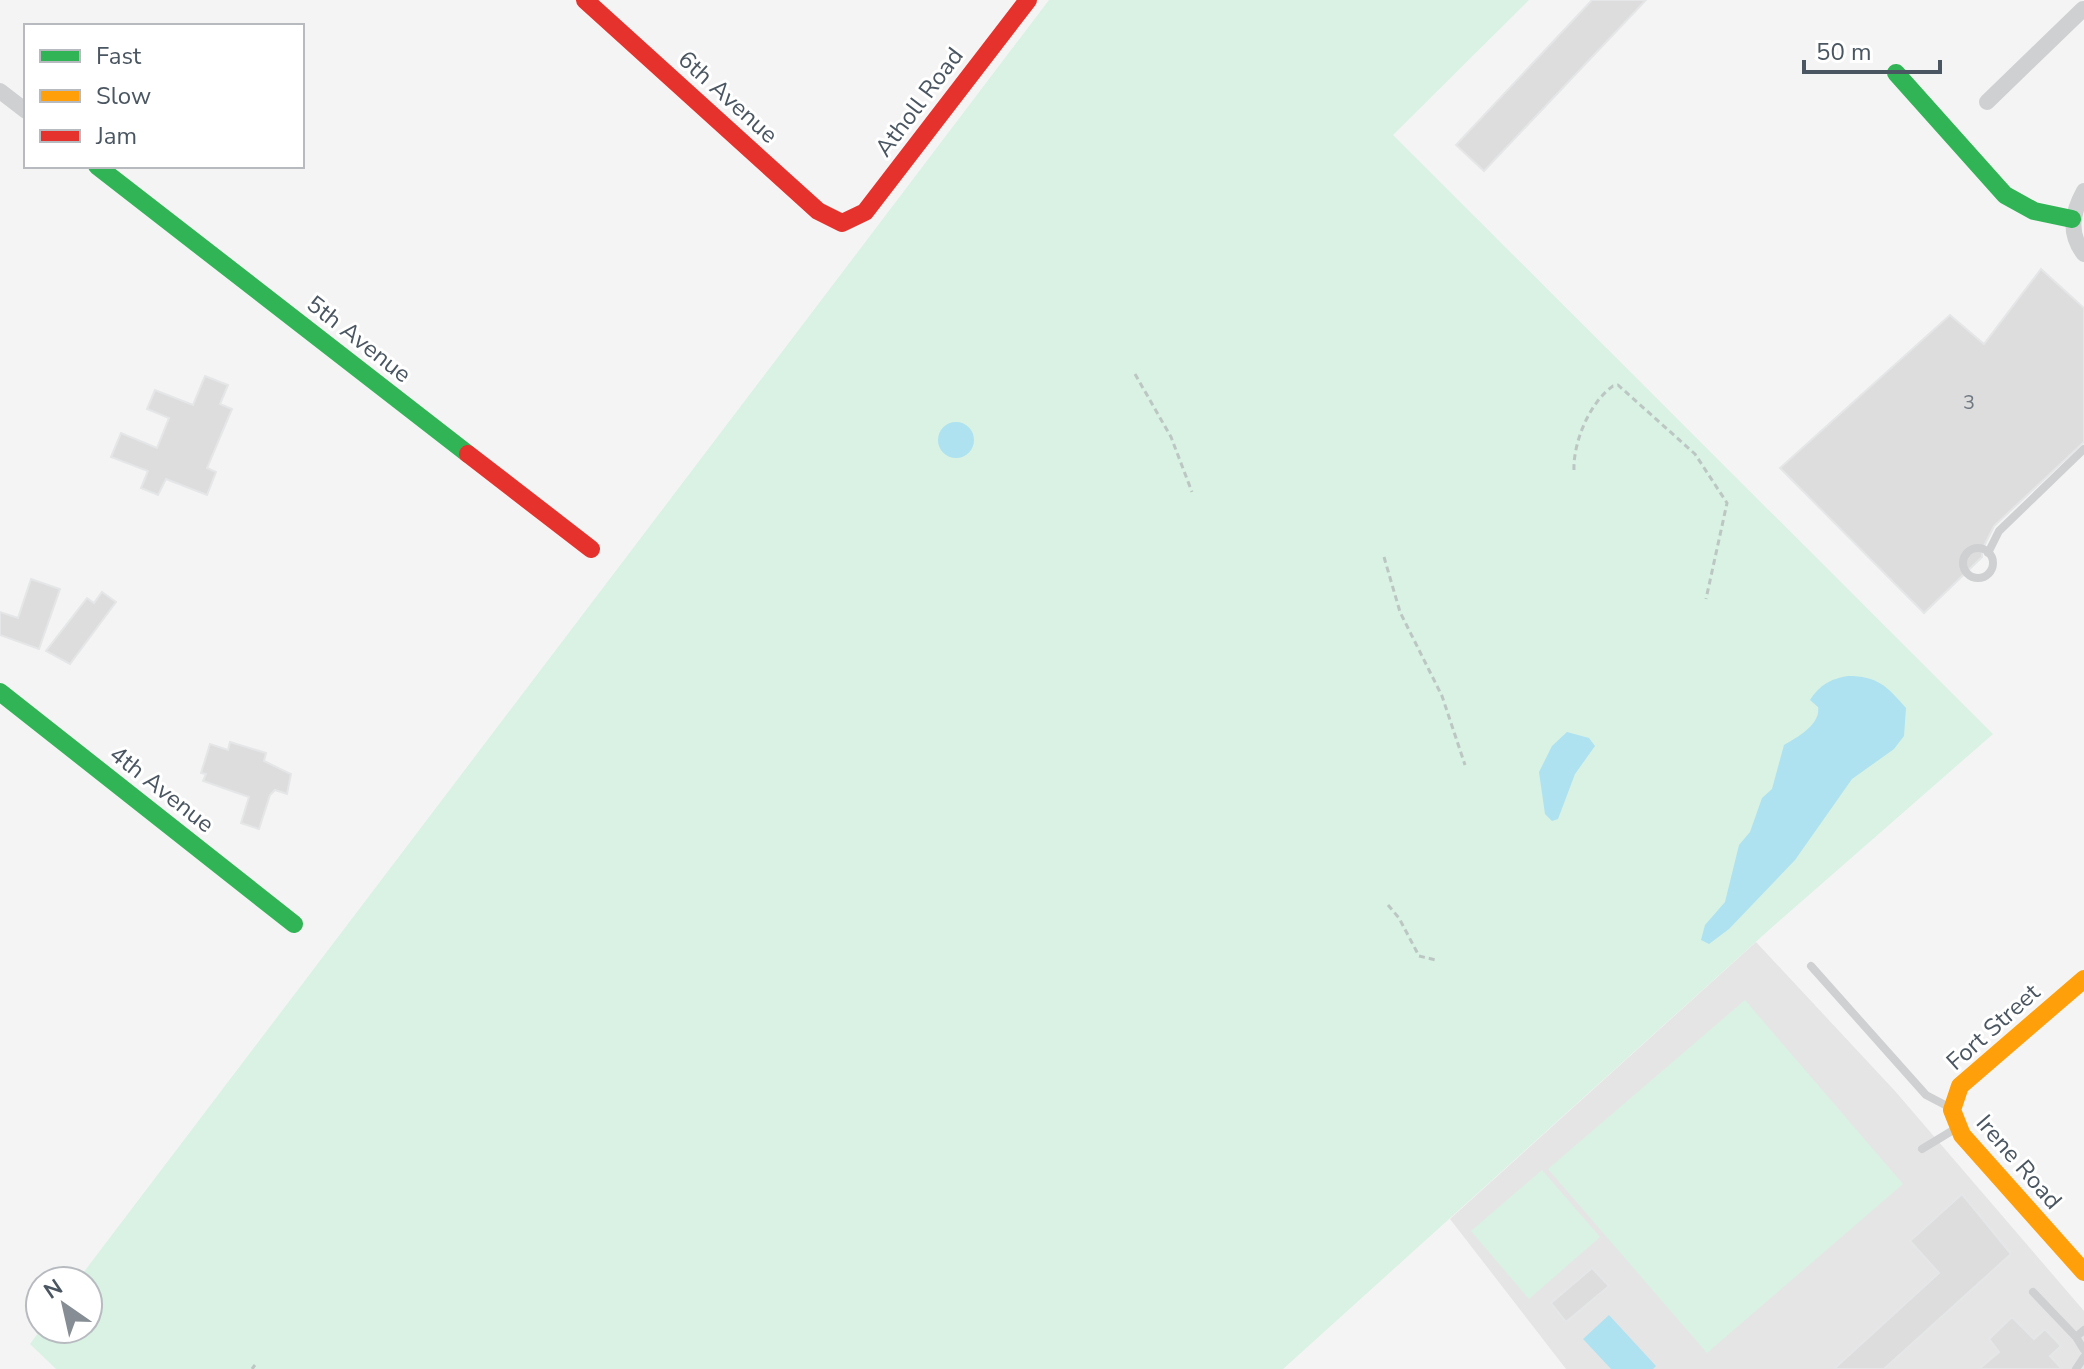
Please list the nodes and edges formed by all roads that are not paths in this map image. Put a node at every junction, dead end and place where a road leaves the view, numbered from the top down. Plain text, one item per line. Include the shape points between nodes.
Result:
1 (585, 0) edge
2 (1028, 0) edge
3 (2073, 0) edge
4 (2084, 10) edge
5 (1896, 73) dead end
6 (0, 91) edge
7 (1987, 102) dead end
8 (24, 109) edge
9 (100, 168) edge
10 (2084, 191) edge
11 (2072, 219) junction
12 (843, 225) joint
13 (2084, 254) edge
14 (2084, 449) edge
15 (591, 549) dead end
16 (1988, 553) dead end
17 (0, 692) edge
18 (294, 924) dead end
19 (1811, 966) dead end
20 (2084, 979) edge
21 (1953, 1118) junction
22 (1922, 1149) dead end
23 (2084, 1272) edge
24 (2033, 1292) dead end
25 (2084, 1330) edge
26 (2076, 1337) junction
27 (2084, 1350) edge
28 (2084, 1357) edge
29 (2076, 1369) edge

1 - 12 street, 6th Avenue via 818,211
2 - 12 street, Atholl Road via 865,212
3 - 4 street
4 - 7 street
5 - 11 street via 2005,195 2034,211
6 - 8 street
9 - 15 street, 5th Avenue
10 - 11 street
11 - 13 street via 2075,241
14 - 16 lane via 1999,531
17 - 18 street, 4th Avenue
19 - 21 lane via 1913,1082
20 - 21 street, Fort Street via 1960,1086
21 - 22 lane
21 - 23 street, Irene Road
24 - 26 lane
25 - 26 lane
26 - 27 lane
28 - 29 lane

